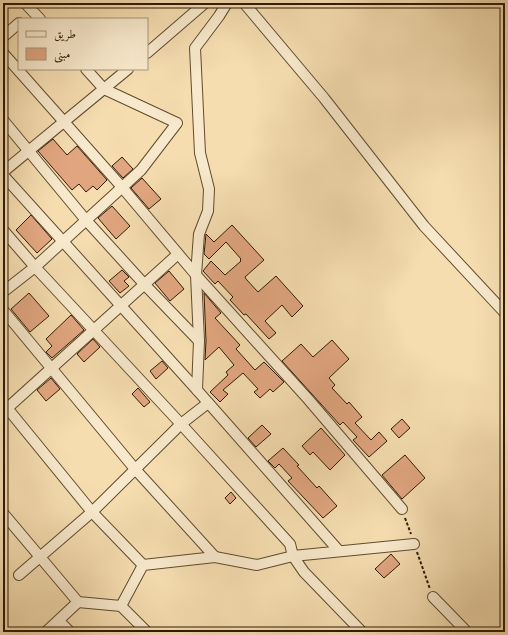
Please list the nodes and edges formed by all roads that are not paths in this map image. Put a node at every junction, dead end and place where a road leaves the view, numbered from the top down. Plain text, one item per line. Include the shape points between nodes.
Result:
1 (25, 3) edge
2 (205, 3) edge
3 (227, 3) edge
4 (244, 3) edge
5 (32, 11) junction
6 (24, 18) edge
7 (39, 18) edge
8 (18, 24) edge
9 (3, 37) edge
10 (148, 52) edge
11 (3, 53) edge
12 (18, 70) edge
13 (18, 70) edge
14 (87, 70) edge
15 (127, 70) edge
16 (104, 89) junction
17 (3, 120) edge
18 (65, 122) junction
19 (29, 150) junction
20 (3, 173) edge
21 (122, 186) junction
22 (86, 219) junction
23 (3, 230) edge
24 (63, 241) junction
25 (178, 254) junction
26 (35, 267) junction
27 (196, 275) junction
28 (145, 285) junction
29 (3, 292) edge
30 (121, 305) junction
31 (3, 310) edge
32 (505, 313) edge
33 (93, 329) junction
34 (199, 341) junction
35 (51, 367) junction
36 (197, 390) junction
37 (208, 404) junction
38 (4, 408) edge
39 (181, 424) junction
40 (135, 469) junction
41 (402, 509) dead end
42 (92, 512) junction
43 (3, 513) edge
44 (414, 544) dead end
45 (339, 551) junction
46 (293, 556) junction
47 (40, 557) junction
48 (215, 557) junction
49 (143, 565) junction
50 (19, 575) dead end
51 (433, 596) dead end
52 (78, 602) junction
53 (121, 606) junction
54 (59, 621) junction
55 (46, 632) edge
56 (70, 632) edge
57 (147, 632) edge
58 (362, 632) edge
59 (467, 632) edge

1 - 5 street
2 - 10 street
3 - 27 street via 195,48 200,153 209,189 208,211 199,234
4 - 32 street via 324,98 424,226
5 - 6 street
5 - 7 street
8 - 9 street
11 - 12 street
13 - 18 street
14 - 16 street
15 - 16 street
16 - 18 street
16 - 21 street via 177,123 140,170
17 - 19 street
18 - 19 street
18 - 21 street
19 - 20 street
19 - 22 street
20 - 24 street
21 - 22 street
21 - 25 street
22 - 24 street
22 - 28 street
23 - 26 street
24 - 26 street
24 - 30 street
25 - 27 street
25 - 28 street
26 - 29 street
26 - 33 street
27 - 34 street
27 - 41 street
28 - 30 street
28 - 34 street
30 - 33 street
30 - 36 street
31 - 35 street
33 - 35 street
33 - 39 street
34 - 36 street
35 - 38 street
35 - 40 street
36 - 37 street
37 - 39 street
37 - 45 street
38 - 42 street
39 - 40 street
39 - 46 street via 290,544
40 - 42 street
40 - 48 street
42 - 47 street
42 - 49 street
43 - 47 street
44 - 45 street
45 - 46 street
46 - 48 street via 257,565
46 - 58 street via 304,572
47 - 50 street
47 - 52 street
48 - 49 street
49 - 53 street
51 - 59 street
52 - 53 street
52 - 54 street
53 - 57 street
54 - 55 street
54 - 56 street

